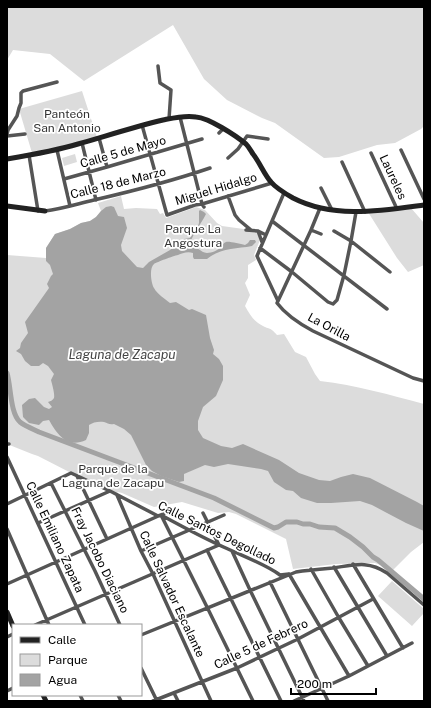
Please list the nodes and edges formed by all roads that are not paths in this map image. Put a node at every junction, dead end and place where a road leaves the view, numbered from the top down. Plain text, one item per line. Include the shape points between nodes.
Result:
1 (158, 66) dead end
2 (57, 82) dead end
3 (180, 117) junction
4 (169, 119) junction
5 (142, 125) junction
6 (223, 129) junction
7 (25, 134) dead end
8 (219, 134) dead end
9 (7, 135) edge
10 (99, 138) junction
11 (202, 139) dead end
12 (268, 139) dead end
13 (243, 142) junction
14 (82, 143) junction
15 (187, 144) junction
16 (57, 150) junction
17 (401, 150) dead end
18 (371, 153) dead end
19 (151, 154) junction
20 (29, 155) junction
21 (228, 158) dead end
22 (7, 159) edge
23 (342, 162) dead end
24 (107, 167) junction
25 (210, 168) dead end
26 (89, 172) junction
27 (195, 173) junction
28 (64, 179) junction
29 (272, 183) junction
30 (158, 184) junction
31 (321, 188) dead end
32 (284, 193) junction
33 (228, 196) junction
34 (424, 199) edge
35 (96, 200) junction
36 (424, 205) edge
37 (70, 206) junction
38 (203, 206) junction
39 (7, 207) edge
40 (320, 208) junction
41 (397, 209) junction
42 (38, 210) junction
43 (332, 210) junction
44 (45, 211) joint
45 (356, 212) junction
46 (365, 212) junction
47 (272, 220) junction
48 (246, 230) dead end
49 (251, 230) junction
50 (311, 230) junction
51 (258, 231) junction
52 (334, 231) dead end
53 (321, 234) dead end
54 (266, 235) junction
55 (262, 242) junction
56 (351, 242) junction
57 (304, 245) junction
58 (260, 248) junction
59 (292, 272) junction
60 (390, 272) dead end
61 (344, 275) junction
62 (278, 301) junction
63 (387, 309) dead end
64 (424, 381) edge
65 (7, 457) edge
66 (77, 476) junction
67 (51, 483) junction
68 (110, 491) junction
69 (25, 495) junction
70 (117, 495) junction
71 (89, 501) junction
72 (7, 504) edge
73 (66, 512) junction
74 (203, 512) dead end
75 (161, 515) junction
76 (224, 515) dead end
77 (208, 522) junction
78 (38, 523) junction
79 (132, 528) junction
80 (7, 529) edge
81 (189, 530) junction
82 (172, 537) junction
83 (107, 539) junction
84 (218, 545) junction
85 (84, 549) junction
86 (207, 550) junction
87 (141, 551) junction
88 (232, 551) junction
89 (183, 560) junction
90 (56, 562) junction
91 (352, 564) junction
92 (334, 568) junction
93 (311, 569) junction
94 (28, 574) junction
95 (152, 574) junction
96 (289, 574) junction
97 (279, 577) junction
98 (270, 582) junction
99 (7, 584) edge
100 (250, 590) junction
101 (106, 594) junction
102 (231, 598) junction
103 (373, 599) junction
104 (424, 605) edge
105 (76, 607) junction
106 (207, 607) junction
107 (358, 608) junction
108 (7, 612) edge
109 (339, 618) junction
110 (47, 620) junction
111 (174, 622) junction
112 (12, 624) edge
113 (37, 624) edge
114 (49, 624) edge
115 (84, 624) edge
116 (120, 624) edge
117 (320, 628) junction
118 (142, 635) edge
119 (298, 639) junction
120 (412, 643) dead end
121 (279, 648) junction
122 (402, 648) junction
123 (387, 656) junction
124 (260, 657) junction
125 (368, 666) junction
126 (237, 668) junction
127 (142, 670) edge
128 (349, 676) junction
129 (202, 682) junction
130 (322, 688) junction
131 (174, 693) junction
132 (303, 699) edge
133 (156, 701) edge
134 (178, 701) edge
135 (210, 701) edge
136 (252, 701) edge
137 (281, 701) edge
138 (294, 701) edge
139 (328, 701) edge

1 - 4 street via 160,83 171,90
2 - 9 street via 21,93 21,104
3 - 4 main road
3 - 6 main road via 198,117
3 - 15 street
4 - 5 main road
5 - 10 main road
5 - 19 street
6 - 8 street
6 - 13 main road
7 - 9 street
10 - 14 main road
10 - 24 street
11 - 15 street, Calle 5 de Mayo
12 - 13 street via 247,136
13 - 21 street
13 - 29 main road via 254,154
14 - 16 main road
14 - 26 street
15 - 19 street, Calle 5 de Mayo
15 - 27 street
16 - 20 main road
16 - 28 street
17 - 34 street
18 - 41 street, Laureles
19 - 24 street, Calle 5 de Mayo
19 - 30 street
20 - 22 main road
20 - 42 street
23 - 46 street
24 - 26 street, Calle 5 de Mayo
25 - 27 street, Calle 18 de Marzo
26 - 28 street, Calle 5 de Mayo
26 - 35 street
27 - 30 street, Calle 18 de Marzo
27 - 38 street
28 - 37 street
29 - 32 main road
29 - 33 street, Miguel Hidalgo
30 - 35 street, Calle 18 de Marzo
30 - 38 street, Miguel Hidalgo via 167,215 195,205
31 - 43 street
32 - 40 main road
32 - 47 street
33 - 38 street, Miguel Hidalgo
33 - 49 street via 235,215
35 - 37 street, Calle 18 de Marzo
36 - 41 main road
37 - 44 street, Calle 18 de Marzo
39 - 42 main road, Calle 18 de Marzo
40 - 43 main road
40 - 50 street
41 - 46 main road
42 - 44 main road, Calle 18 de Marzo
43 - 45 main road
45 - 46 main road
45 - 56 street
47 - 54 street
47 - 57 street
48 - 49 street
49 - 51 street
50 - 53 street
50 - 57 street
51 - 54 street
51 - 55 street
52 - 56 street
54 - 55 street
55 - 58 street
56 - 60 street
56 - 61 street
57 - 59 street
57 - 61 street
58 - 59 street
58 - 62 street, La Orilla via 257,256
59 - 61 street via 333,304 337,300
59 - 62 street
61 - 63 street
62 - 64 street, La Orilla via 281,308 303,326
65 - 69 street, Calle Emiliano Zapata
66 - 67 street, Calle Santos Degollado via 71,473
66 - 68 street, Calle Santos Degollado
66 - 71 street
67 - 69 street
67 - 73 street, Fray Jacobo Diaciano
68 - 70 street, Calle Santos Degollado
68 - 71 street
69 - 72 street
69 - 78 street, Calle Emiliano Zapata
70 - 75 street, Calle Santos Degollado
70 - 79 street, Calle Salvador Escalante
71 - 73 street
71 - 83 street
73 - 78 street
73 - 85 street, Fray Jacobo Diaciano
74 - 77 street
75 - 79 street
75 - 81 street, Calle Santos Degollado
75 - 82 street
76 - 77 street
77 - 81 street
77 - 84 street
78 - 90 street, Calle Emiliano Zapata
79 - 83 street
79 - 87 street, Calle Salvador Escalante
80 - 94 street
81 - 82 street
81 - 84 street, Calle Santos Degollado
82 - 87 street
82 - 89 street
83 - 85 street
84 - 86 street
84 - 88 street, Calle Santos Degollado
85 - 90 street
85 - 101 street, Fray Jacobo Diaciano
86 - 89 street
86 - 102 street
87 - 95 street, Calle Salvador Escalante
88 - 97 street, Calle Santos Degollado via 264,566
88 - 100 street
89 - 95 street
89 - 106 street
90 - 94 street
90 - 105 street, Calle Emiliano Zapata
91 - 92 street
91 - 103 street
91 - 104 street via 371,565 382,569
92 - 93 street
92 - 107 street
93 - 96 street
93 - 109 street
94 - 99 street
94 - 110 street
95 - 101 street
95 - 111 street, Calle Salvador Escalante
96 - 97 street
96 - 117 street
97 - 98 street
98 - 100 street
98 - 119 street
100 - 102 street
100 - 121 street
101 - 105 street
101 - 116 street, Fray Jacobo Diaciano
102 - 106 street
102 - 124 street
103 - 107 street, Calle 5 de Febrero
103 - 122 street
105 - 110 street
105 - 115 street, Calle Emiliano Zapata
106 - 111 street
106 - 126 street
107 - 109 street, Calle 5 de Febrero
107 - 123 street
108 - 112 main road
109 - 117 street, Calle 5 de Febrero
109 - 125 street
110 - 113 street
110 - 114 street
111 - 118 street
111 - 129 street, Calle Salvador Escalante
117 - 119 street, Calle 5 de Febrero
117 - 128 street
119 - 121 street, Calle 5 de Febrero
119 - 130 street
120 - 122 street
121 - 124 street, Calle 5 de Febrero
121 - 132 street
122 - 123 street
123 - 125 street
124 - 126 street, Calle 5 de Febrero
124 - 137 street
125 - 128 street
126 - 129 street, Calle 5 de Febrero
126 - 136 street
127 - 133 street
128 - 130 street
129 - 131 street, Calle 5 de Febrero
129 - 135 street, Calle Salvador Escalante
130 - 132 street
130 - 139 street
131 - 133 street, Calle 5 de Febrero
131 - 134 street
132 - 138 street

